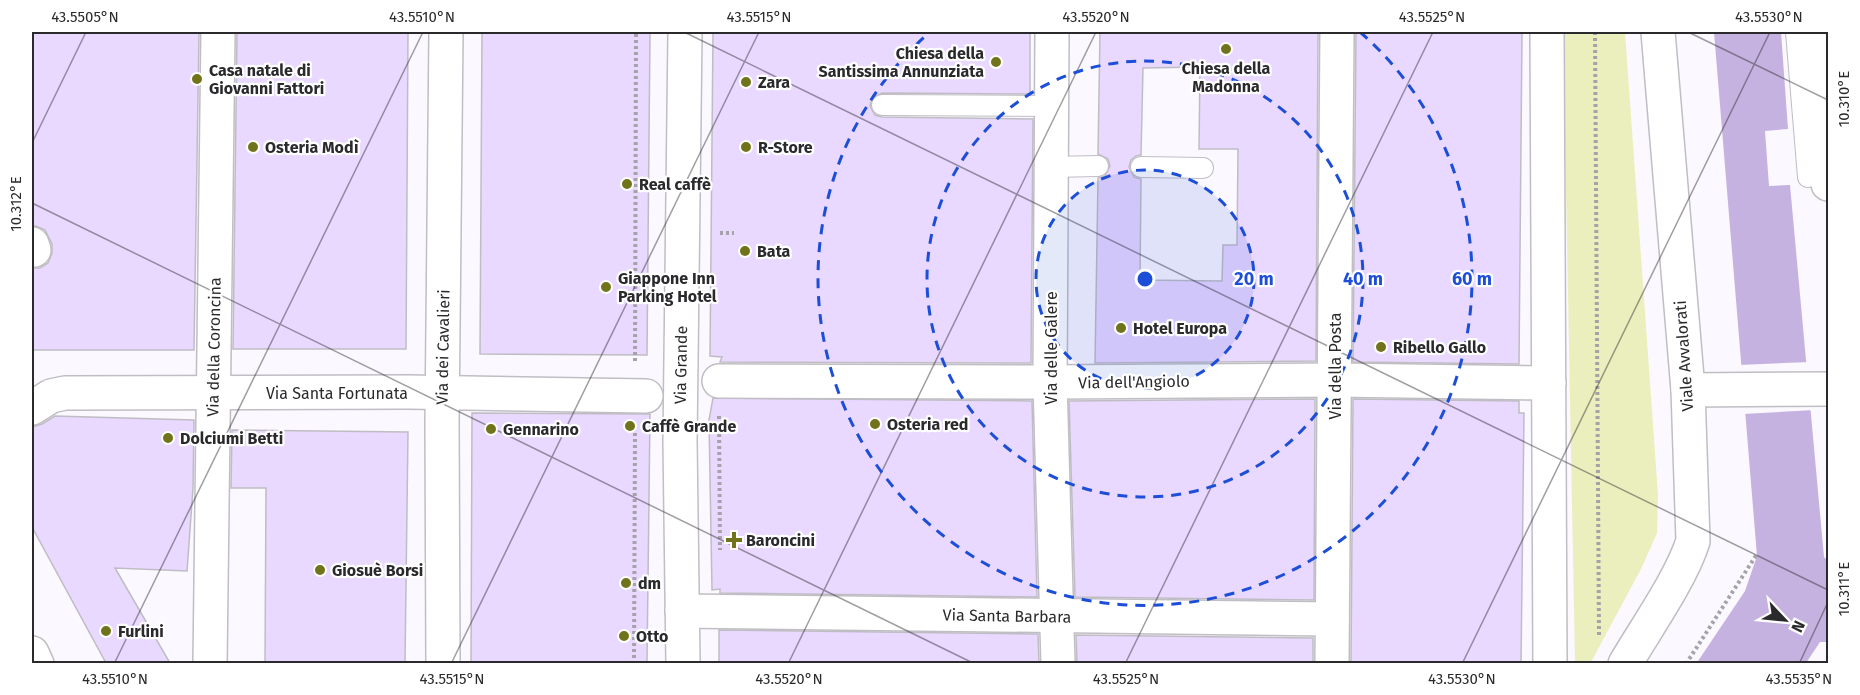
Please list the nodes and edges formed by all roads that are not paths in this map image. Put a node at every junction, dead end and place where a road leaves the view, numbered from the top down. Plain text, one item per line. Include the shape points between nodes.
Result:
1 (218, 32) edge
2 (446, 32) edge
3 (685, 32) edge
4 (1052, 32) edge
5 (1336, 32) edge
6 (1546, 32) edge
7 (1658, 32) edge
8 (1796, 32) edge
9 (1816, 32) edge
10 (1817, 98) edge
11 (882, 105) dead end
12 (1052, 106) junction
13 (1052, 166) junction
14 (1098, 166) dead end
15 (1141, 167) dead end
16 (1203, 168) dead end
17 (1818, 181) edge
18 (1335, 380) junction
19 (719, 381) dead end
20 (1050, 382) junction
21 (1549, 383) junction
22 (1821, 388) edge
23 (1688, 390) junction
24 (442, 393) junction
25 (214, 394) junction
26 (33, 403) edge
27 (639, 405) road end
28 (682, 610) junction
29 (1057, 617) junction
30 (1332, 619) junction
31 (32, 653) edge
32 (1612, 655) edge
33 (37, 663) edge
34 (210, 663) edge
35 (443, 663) edge
36 (682, 663) edge
37 (1058, 663) edge
38 (1332, 663) edge
39 (1550, 663) edge

1 - 25 street, Via della Coroncina
2 - 24 street, Via dei Cavalieri
3 - 28 street, Via Grande
4 - 12 street, Via delle Galere
5 - 18 street, Via della Posta
6 - 21 street
7 - 23 street, Viale Avvalorati
8 - 10 lane
9 - 10 street
10 - 17 street
11 - 12 lane
12 - 13 street, Via delle Galere
13 - 14 lane
13 - 20 street, Via delle Galere
15 - 16 lane
18 - 20 street, Via dell'Angiolo
18 - 21 street, Via dell'Angiolo
18 - 30 street, Via della Posta
19 - 20 street, Via dell'Angiolo via 915,372
20 - 29 street, Via delle Galere
21 - 39 street
22 - 23 street
23 - 32 street, Viale Avvalorati via 1693,541 1667,593
24 - 25 street, Via Santa Fortunata
24 - 27 street, Via Santa Fortunata
24 - 35 street, Via dei Cavalieri
25 - 26 street, Via Santa Fortunata via 65,393
25 - 34 street, Via della Coroncina
28 - 29 street, Via Santa Barbara
28 - 36 street, Via Grande
29 - 30 street, Via Santa Barbara
29 - 37 street, Via delle Galere
30 - 38 street, Via della Posta
31 - 33 street

